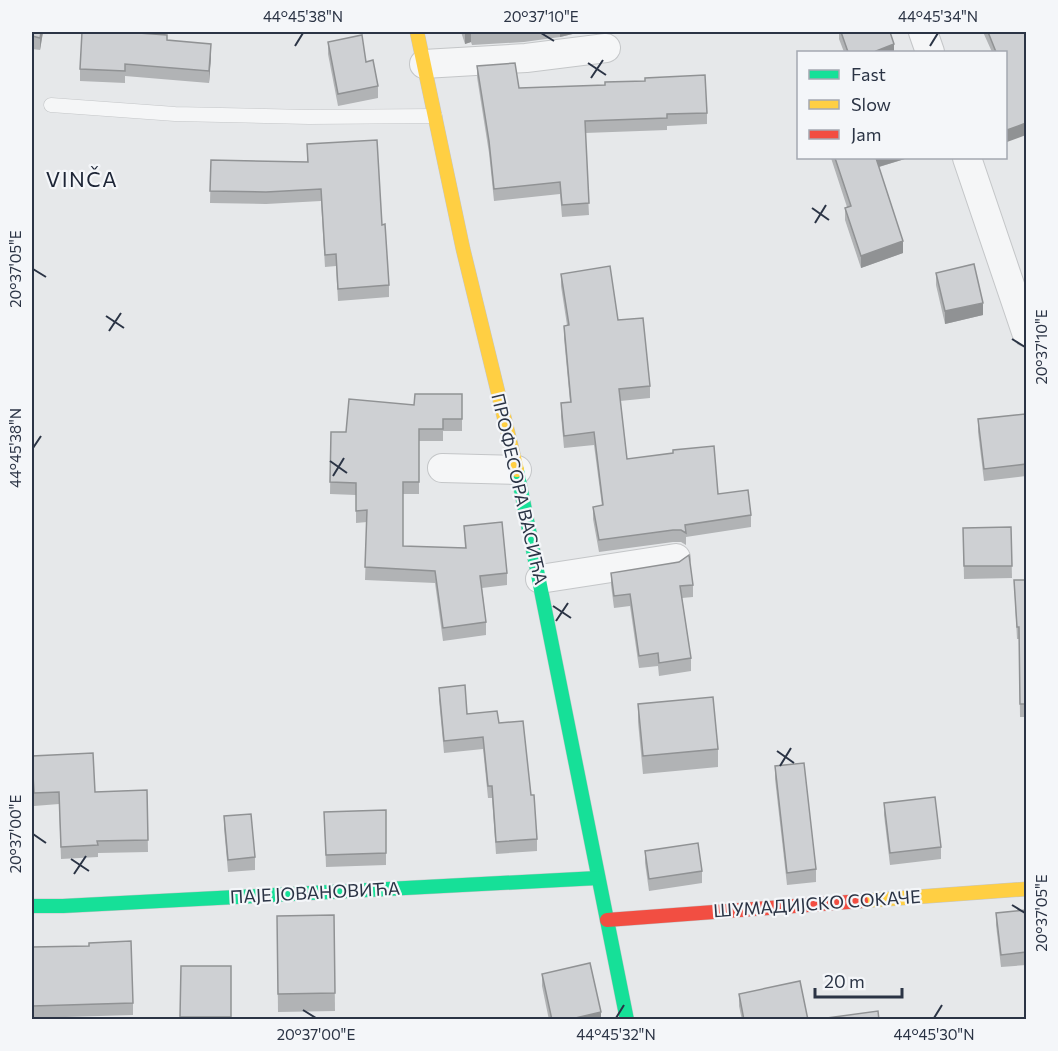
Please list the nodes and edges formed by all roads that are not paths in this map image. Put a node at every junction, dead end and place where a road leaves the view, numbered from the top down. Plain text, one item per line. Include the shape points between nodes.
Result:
1 (417, 32) edge
2 (923, 32) edge
3 (606, 48) dead end
4 (930, 51) edge
5 (424, 64) junction
6 (51, 105) dead end
7 (435, 116) junction
8 (968, 159) edge
9 (1026, 332) edge
10 (442, 468) dead end
11 (517, 470) junction
12 (676, 558) dead end
13 (540, 579) junction
14 (598, 878) junction
15 (1026, 889) edge
16 (32, 906) edge
17 (607, 920) junction
18 (627, 1020) edge

1 - 5 street, ПРОФЕСОРА ВАСИЋА
2 - 4 street
3 - 5 street
5 - 7 street, ПРОФЕСОРА ВАСИЋА
6 - 7 lane via 175,114
7 - 11 street, ПРОФЕСОРА ВАСИЋА via 462,249
8 - 9 street
10 - 11 street
11 - 13 street, ПРОФЕСОРА ВАСИЋА
12 - 13 street
13 - 14 street, ПРОФЕСОРА ВАСИЋА
14 - 16 street, ПАЈЕ ЈОВАНОВИЋА
14 - 17 street, ПРОФЕСОРА ВАСИЋА
15 - 17 street, ШУМАДИЈСКО СОКАЧЕ
17 - 18 street, ПРОФЕСОРА ВАСИЋА

